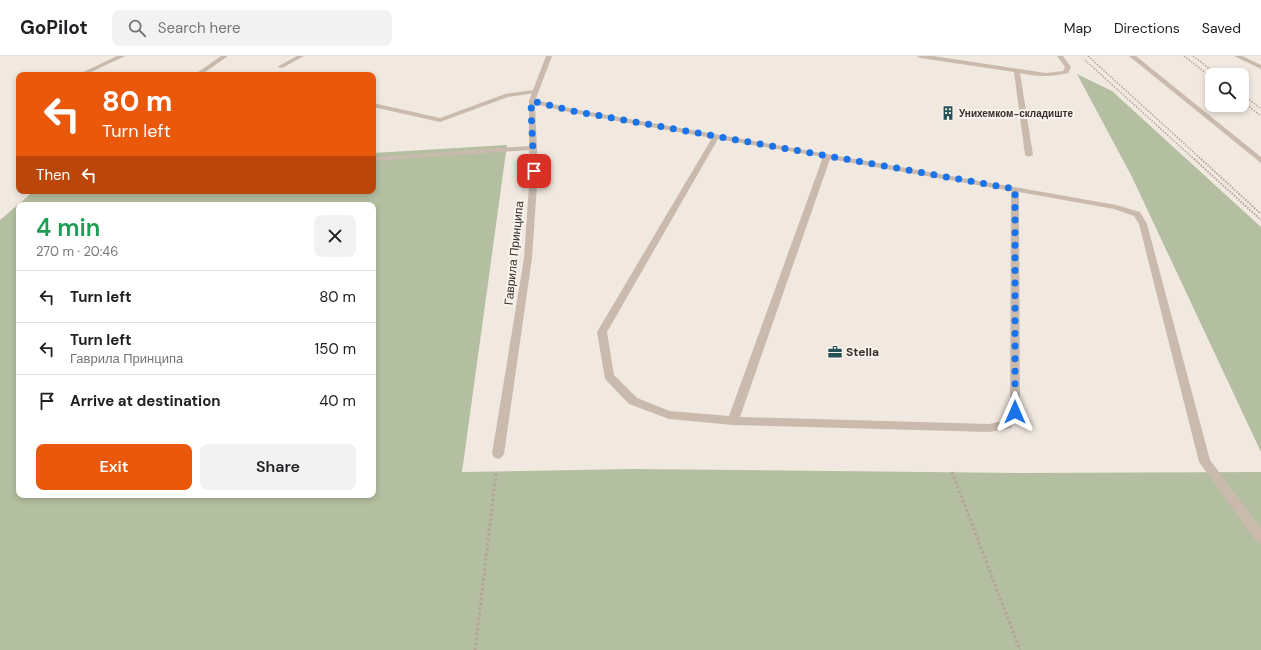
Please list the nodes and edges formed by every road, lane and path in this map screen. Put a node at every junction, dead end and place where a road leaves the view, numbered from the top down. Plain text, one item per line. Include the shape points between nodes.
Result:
1 (122, 56) edge
2 (225, 56) edge
3 (301, 56) edge
4 (549, 56) edge
5 (920, 56) edge
6 (1060, 56) edge
7 (1080, 56) edge
8 (1088, 56) edge
9 (1132, 56) edge
10 (1184, 56) edge
11 (1193, 56) edge
12 (1237, 56) edge
13 (280, 67) dead end
14 (1261, 67) edge
15 (1209, 68) edge
16 (87, 72) edge
17 (201, 72) edge
18 (1017, 72) junction
19 (1205, 72) edge
20 (533, 96) junction
21 (1249, 100) edge
22 (376, 106) edge
23 (1249, 107) edge
24 (1261, 109) edge
25 (1261, 116) edge
26 (716, 136) junction
27 (533, 148) junction
28 (1030, 155) dead end
29 (827, 156) junction
30 (376, 160) edge
31 (1261, 161) edge
32 (1015, 189) junction
33 (1261, 214) edge
34 (1261, 220) edge
35 (733, 421) junction
36 (498, 454) joint
37 (952, 472) dead end
38 (1261, 538) edge
39 (475, 650) edge
40 (1020, 650) edge

1 - 16 street
2 - 17 street
3 - 13 street
4 - 20 street, Гаврила Принципа
5 - 18 street via 1009,68
6 - 18 street via 1068,68 1066,72
7 - 34 path
8 - 33 path
9 - 31 street
10 - 19 path
11 - 15 path
12 - 14 street
18 - 28 street
20 - 22 street via 507,95 440,120
20 - 26 street via 573,111
20 - 27 street, Гаврила Принципа
21 - 24 path
23 - 25 path
26 - 29 street
26 - 35 street via 602,332 609,376 633,401 669,415
27 - 30 street
27 - 36 street, Гаврила Принципа via 534,171 528,258
29 - 32 street
29 - 35 street
32 - 35 street via 1015,412 1008,425 989,428
32 - 38 street via 1116,207 1137,214 1143,224 1205,462
36 - 39 path
37 - 40 path

